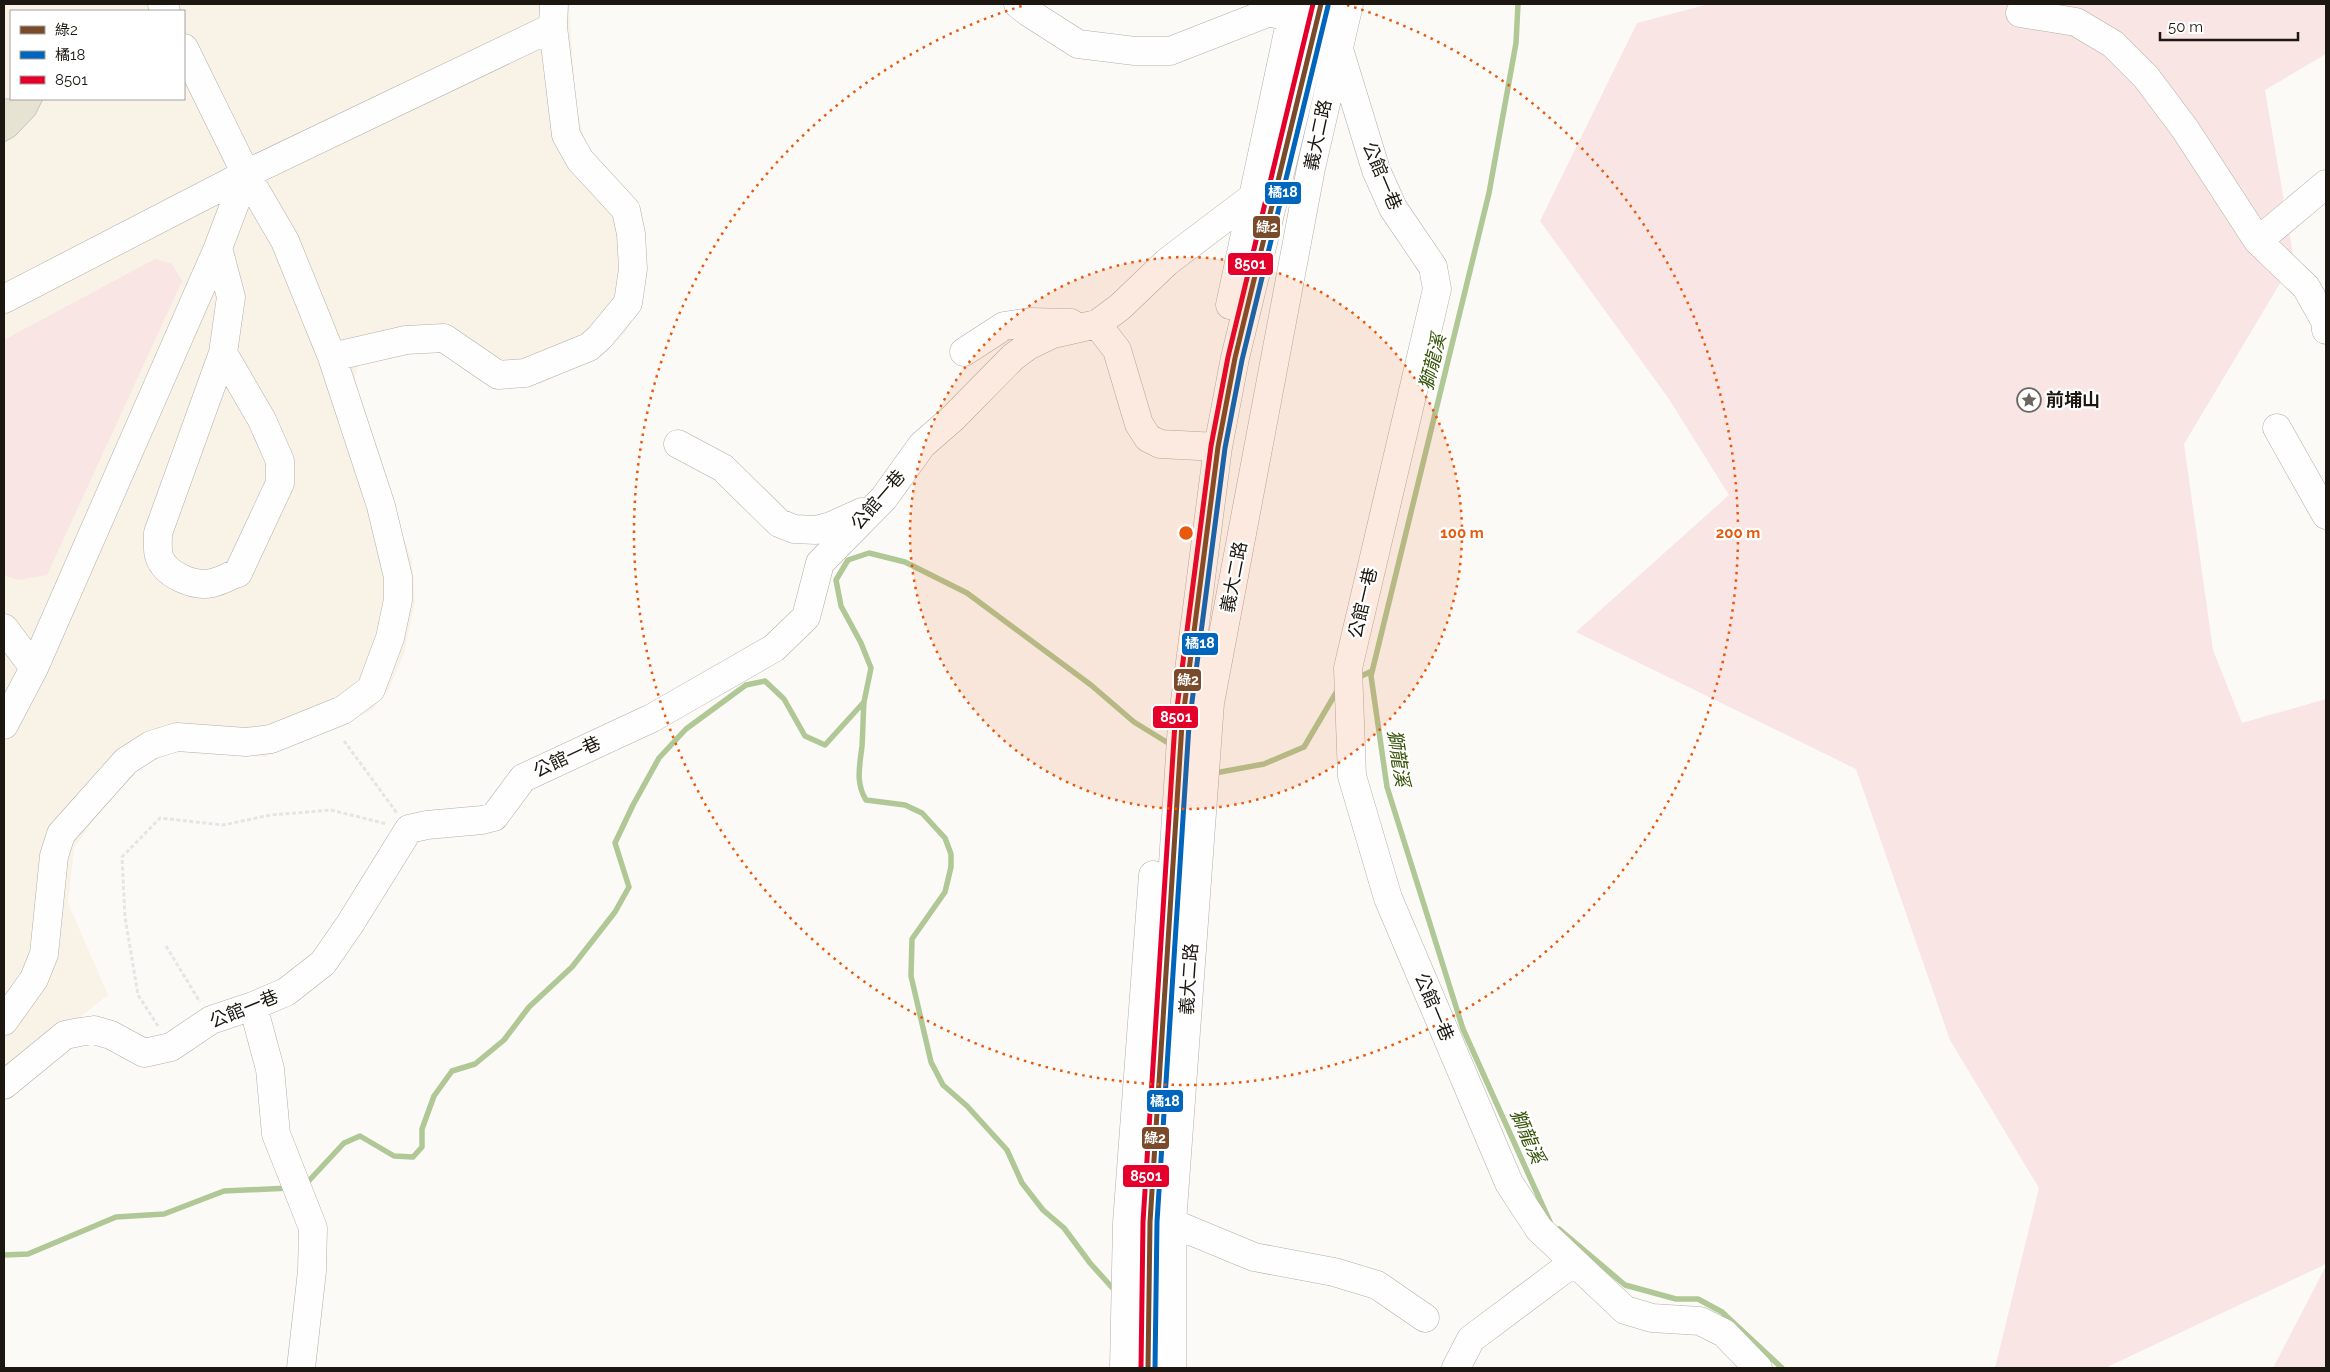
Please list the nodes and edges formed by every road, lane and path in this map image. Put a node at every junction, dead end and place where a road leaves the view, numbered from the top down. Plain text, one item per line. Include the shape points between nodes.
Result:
1 (1018, 4) edge
2 (1349, 4) edge
3 (1305, 13) edge
4 (2020, 13) dead end
5 (553, 15) edge
6 (1338, 46) junction
7 (185, 50) edge
8 (246, 174) junction
9 (1279, 177) junction
10 (2326, 184) edge
11 (1252, 197) junction
12 (2258, 241) junction
13 (218, 248) junction
14 (4, 300) edge
15 (1097, 324) junction
16 (2326, 330) edge
17 (964, 352) dead end
18 (223, 353) junction
19 (332, 357) junction
20 (2277, 428) dead end
21 (678, 444) dead end
22 (1209, 446) junction
23 (884, 498) junction
24 (2326, 515) edge
25 (4, 628) edge
26 (34, 668) junction
27 (4, 725) edge
28 (344, 741) dead end
29 (409, 829) junction
30 (166, 946) dead end
31 (254, 1006) junction
32 (211, 1020) junction
33 (4, 1021) edge
34 (171, 1047) junction
35 (4, 1085) edge
36 (1149, 1223) junction
37 (1574, 1262) junction
38 (1425, 1318) dead end
39 (301, 1368) edge
40 (1124, 1368) edge
41 (1148, 1368) edge
42 (1172, 1368) edge
43 (1456, 1368) edge
44 (1758, 1368) edge

1 - 3 street via 1078,44 1134,51 1170,51 1270,12
2 - 6 street, 義大二路
3 - 6 street
3 - 9 street, 義大二路
3 - 11 street, 義大二路
4 - 12 street via 2076,22 2113,44 2146,77 2185,129
5 - 8 street
5 - 19 street via 566,135 580,160 626,210 633,269 628,303 589,347 525,373 498,375 444,338 406,340
6 - 36 street, 義大二路 via 1311,168 1210,703
6 - 37 street, 公館一巷 via 1376,170 1393,208 1433,267 1437,289 1348,668 1352,776 1388,898 1509,1183 1539,1230
7 - 8 street
8 - 13 street
8 - 14 street
8 - 19 street via 286,241
9 - 11 street, 公館一巷
9 - 22 street, 義大二路 via 1235,358
10 - 12 street
11 - 15 street, 公館一巷 via 1167,262
11 - 22 street, 義大二路
12 - 16 street via 2306,287 2325,321
13 - 18 street via 231,297
13 - 26 street
15 - 17 street via 1030,322 1004,326
15 - 22 street via 1117,350 1139,424 1148,438 1160,444
15 - 23 street, 公館一巷 via 1053,334 1013,357 922,445
18 - 18 street via 262,420 280,461 280,483 238,573 211,583 194,583 168,570 160,558 158,533
19 - 33 street via 381,506 398,577 398,600 390,638 371,690 343,710 271,739 246,742 177,737 151,745 126,761 61,834 54,856 44,954 34,979
20 - 24 street
21 - 23 street via 723,468 779,524 794,529 816,530 831,526 869,509
22 - 36 street, 義大二路 via 1182,724
23 - 29 street, 公館一巷 via 820,563 806,617 774,648 652,718 523,778 494,817
25 - 26 street
26 - 27 street
28 - 29 path
29 - 31 street, 公館一巷 via 323,963 286,992
29 - 34 path via 331,810 271,814 223,825 160,818 122,857 125,917 138,995
30 - 32 path
31 - 32 street, 公館一巷
31 - 39 street via 270,1069 276,1134 312,1228 312,1271
32 - 34 street, 公館一巷
34 - 35 street, 公館一巷 via 144,1053 111,1035 94,1030 64,1035
36 - 38 street via 1254,1257 1334,1272 1377,1284
36 - 40 street, 義大二路
36 - 41 street, 義大二路
36 - 42 street, 義大二路
37 - 43 street via 1471,1340
37 - 44 street, 公館一巷 via 1625,1310 1652,1318 1700,1320 1724,1333

